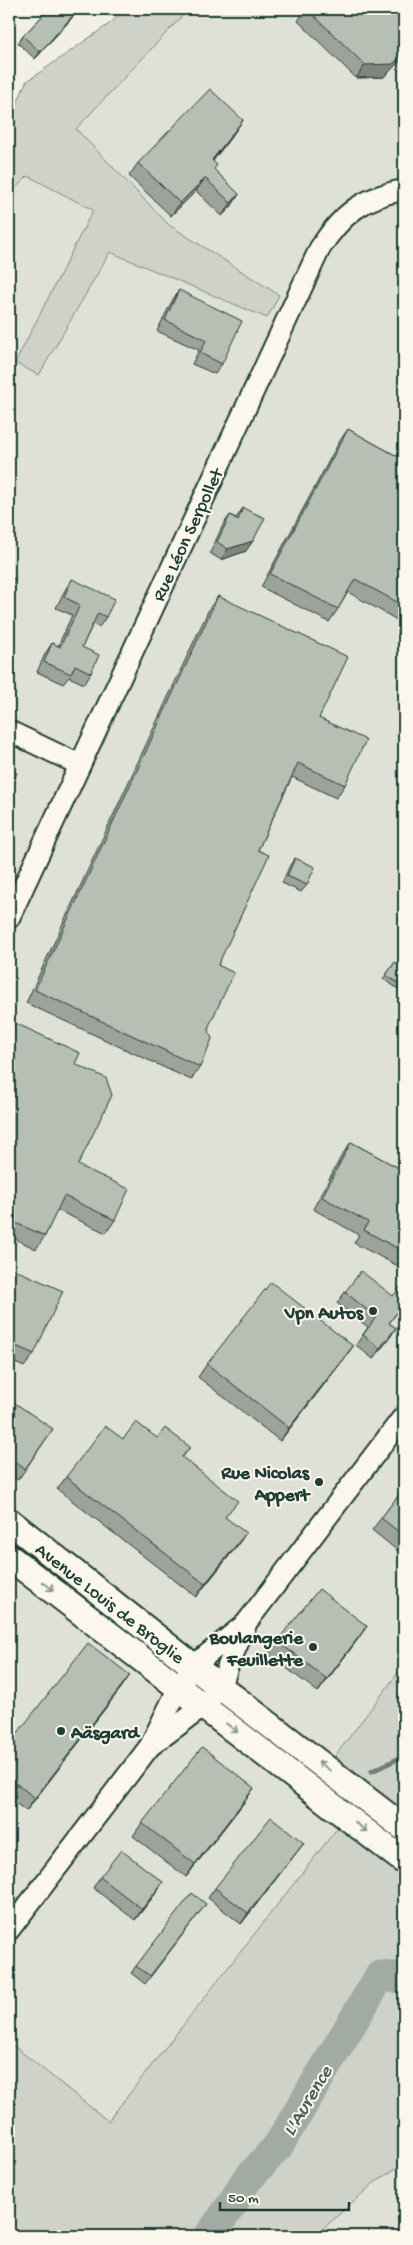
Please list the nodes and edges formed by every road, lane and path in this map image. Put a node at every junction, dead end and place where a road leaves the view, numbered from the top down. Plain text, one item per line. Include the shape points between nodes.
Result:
1 (404, 190) edge
2 (9, 731) edge
3 (80, 765) junction
4 (9, 918) edge
5 (404, 1416) edge
6 (9, 1521) edge
7 (9, 1557) edge
8 (247, 1622) junction
9 (193, 1666) junction
10 (179, 1687) junction
11 (221, 1687) junction
12 (203, 1706) junction
13 (150, 1746) junction
14 (404, 1828) edge
15 (404, 1861) edge
16 (9, 1930) edge

1 - 3 street, Rue Léon Serpollet via 365,202 349,211 320,248
2 - 3 street
3 - 4 street, Rue Léon Serpollet
5 - 8 street
6 - 9 main road, Avenue Louis de Broglie
7 -> 10 main road, Avenue Louis de Broglie
8 - 9 street
8 - 11 street
9 - 10 street
9 - 11 main road, Avenue Louis de Broglie
10 - 12 main road, Avenue Louis de Broglie
10 - 13 street
11 - 12 street
14 -> 11 main road, Avenue Louis de Broglie
12 - 13 street
12 -> 15 main road, Avenue Louis de Broglie
13 - 16 street

